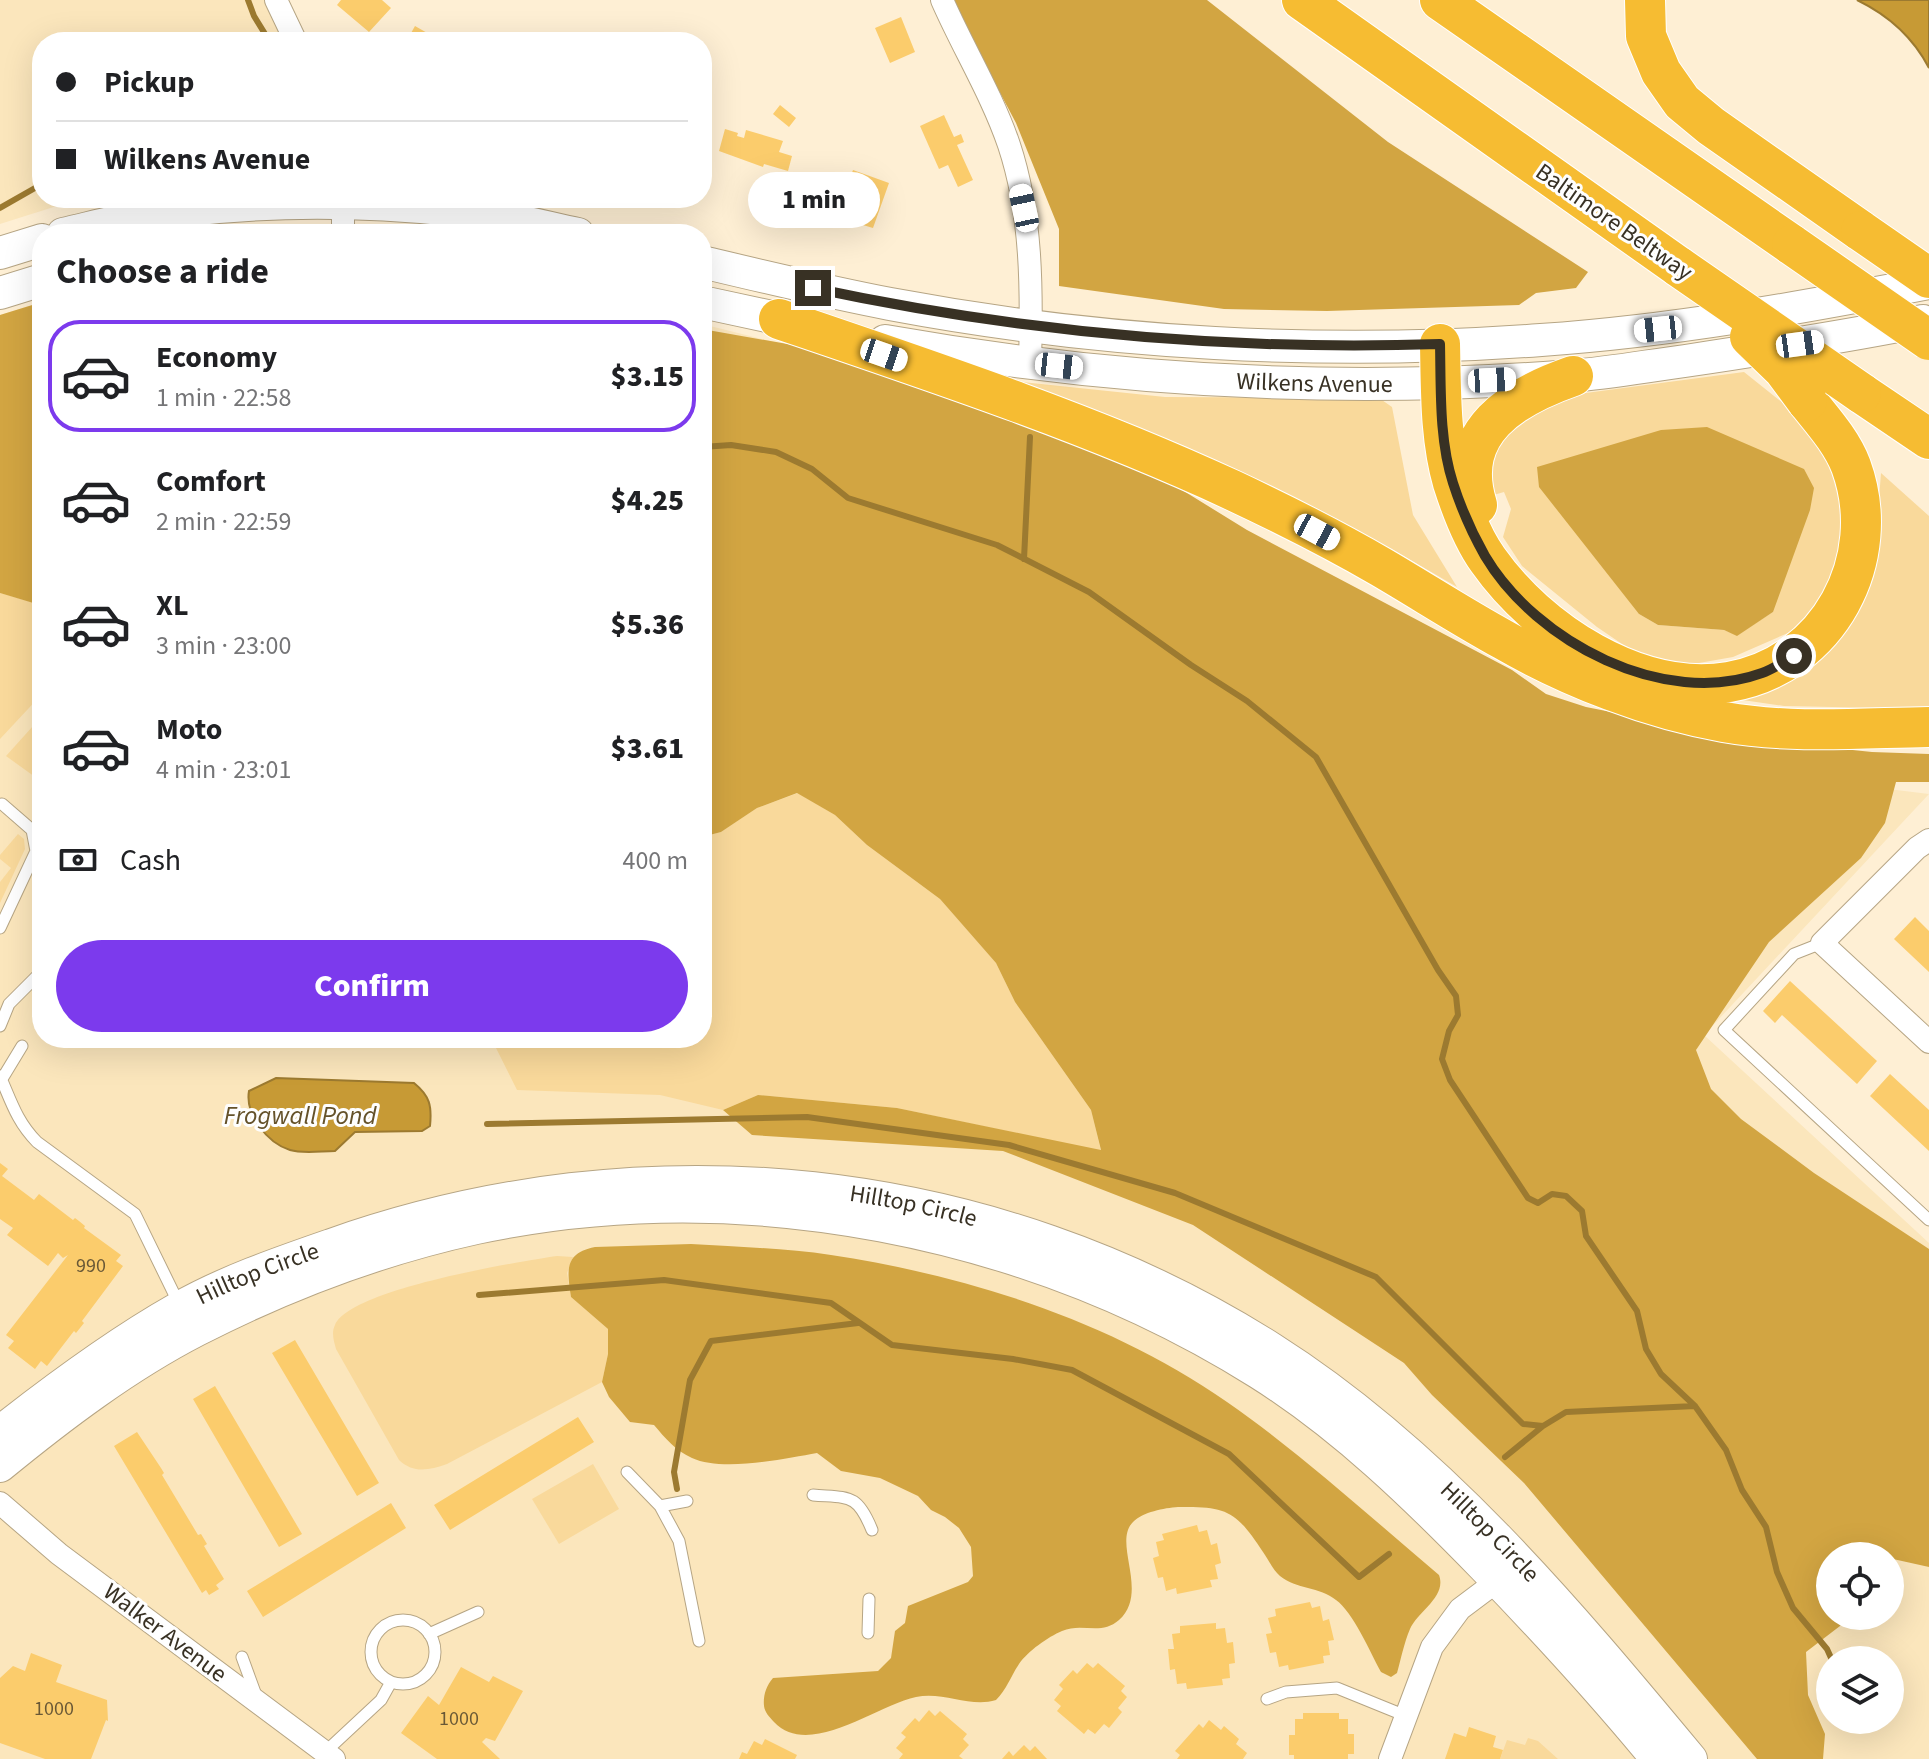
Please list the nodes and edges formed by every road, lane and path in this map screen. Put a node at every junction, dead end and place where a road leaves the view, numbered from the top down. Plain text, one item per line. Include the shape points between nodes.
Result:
1 (276, 0) edge
2 (942, 0) edge
3 (1302, 0) edge
4 (1440, 0) edge
5 (1645, 0) edge
6 (291, 32) edge
7 (217, 208) edge
8 (310, 208) edge
9 (343, 212) edge
10 (107, 224) edge
11 (526, 224) edge
12 (32, 243) edge
13 (0, 253) edge
14 (712, 264) edge
15 (1679, 267) junction
16 (1929, 269) edge
17 (1929, 280) edge
18 (32, 283) edge
19 (0, 293) edge
20 (712, 304) edge
21 (1808, 306) junction
22 (779, 319) junction
23 (1929, 320) edge
24 (1031, 325) junction
25 (1929, 340) edge
26 (1030, 363) junction
27 (1427, 364) junction
28 (1573, 376) junction
29 (1929, 439) edge
30 (1601, 672) junction
31 (1929, 727) edge
32 (2, 804) edge
33 (32, 830) edge
34 (1925, 849) edge
35 (32, 860) edge
36 (0, 928) edge
37 (1822, 943) junction
38 (32, 981) edge
39 (0, 1026) edge
40 (1929, 1042) edge
41 (22, 1046) dead end
42 (1, 1077) edge
43 (1929, 1220) edge
44 (187, 1319) junction
45 (0, 1432) edge
46 (0, 1466) edge
47 (627, 1472) dead end
48 (813, 1495) dead end
49 (687, 1501) dead end
50 (0, 1503) edge
51 (660, 1506) junction
52 (872, 1530) dead end
53 (1509, 1573) junction
54 (869, 1599) dead end
55 (478, 1612) dead end
56 (868, 1633) dead end
57 (429, 1634) junction
58 (699, 1641) dead end
59 (242, 1657) dead end
60 (391, 1682) junction
61 (1267, 1699) dead end
62 (259, 1703) junction
63 (1406, 1716) junction
64 (326, 1757) edge
65 (1390, 1759) edge
66 (1657, 1759) edge
67 (1691, 1759) edge

1 - 6 street
2 - 24 street via 1008,142 1017,173
3 - 15 highway, Baltimore Beltway
4 - 25 highway, bridge
5 - 17 highway, bridge via 1646,36 1661,72 1682,102
7 - 10 main road
8 - 9 main road
9 - 11 main road via 454,210
12 - 13 main road
14 - 24 main road, Wilkens Avenue via 892,304
15 - 29 highway, Baltimore Beltway, bridge
15 - 30 highway, bridge via 1784,370 1836,438 1859,491 1860,550 1838,610 1794,656 1764,673 1702,684
16 - 21 main road
17 - 21 main road, Wilkens Avenue
18 - 19 main road
20 - 22 main road, Wilkens Avenue
21 - 27 main road, Wilkens Avenue via 1687,326 1540,340
22 - 26 main road, Wilkens Avenue via 886,342
22 - 30 highway via 987,389 1172,463 1379,565 1507,642
23 - 28 main road, Wilkens Avenue via 1829,340
24 - 26 street
24 - 27 main road, Wilkens Avenue
26 - 27 main road, Wilkens Avenue via 1246,382
27 - 28 main road, Wilkens Avenue
27 - 30 highway via 1419,443 1444,532 1490,604 1524,636
28 - 30 highway via 1539,388 1498,415 1479,443 1472,476 1480,514 1498,546
30 - 31 highway via 1666,708 1726,722
32 - 33 lane
34 - 37 street
35 - 36 lane
37 - 40 street
37 - 43 lane via 1794,954 1724,1030
38 - 39 lane via 9,1004
41 - 42 lane
42 - 44 lane via 17,1118 37,1142 135,1214
44 - 45 main road, Hilltop Circle via 108,1353
44 - 46 main road, Hilltop Circle via 121,1376
44 - 53 main road, Hilltop Circle via 396,1249 478,1228 556,1216 717,1207 902,1229 990,1251 1090,1285 1166,1320 1261,1374 1338,1429
47 - 51 lane
48 - 52 lane via 851,1498 864,1510
49 - 51 lane
50 - 62 street, Walker Avenue via 59,1554
51 - 58 lane via 679,1541
53 - 63 street via 1460,1609 1445,1627
53 - 66 main road, Hilltop Circle via 1561,1648
53 - 67 main road, Hilltop Circle via 1583,1632
54 - 56 lane
55 - 57 lane
57 - 60 lane via 434,1645 424,1677
57 - 60 lane via 415,1623 397,1621 375,1636 372,1663
59 - 62 lane
60 - 64 lane via 381,1700
61 - 63 lane via 1337,1688
62 - 64 street, Walker Avenue
63 - 65 street

